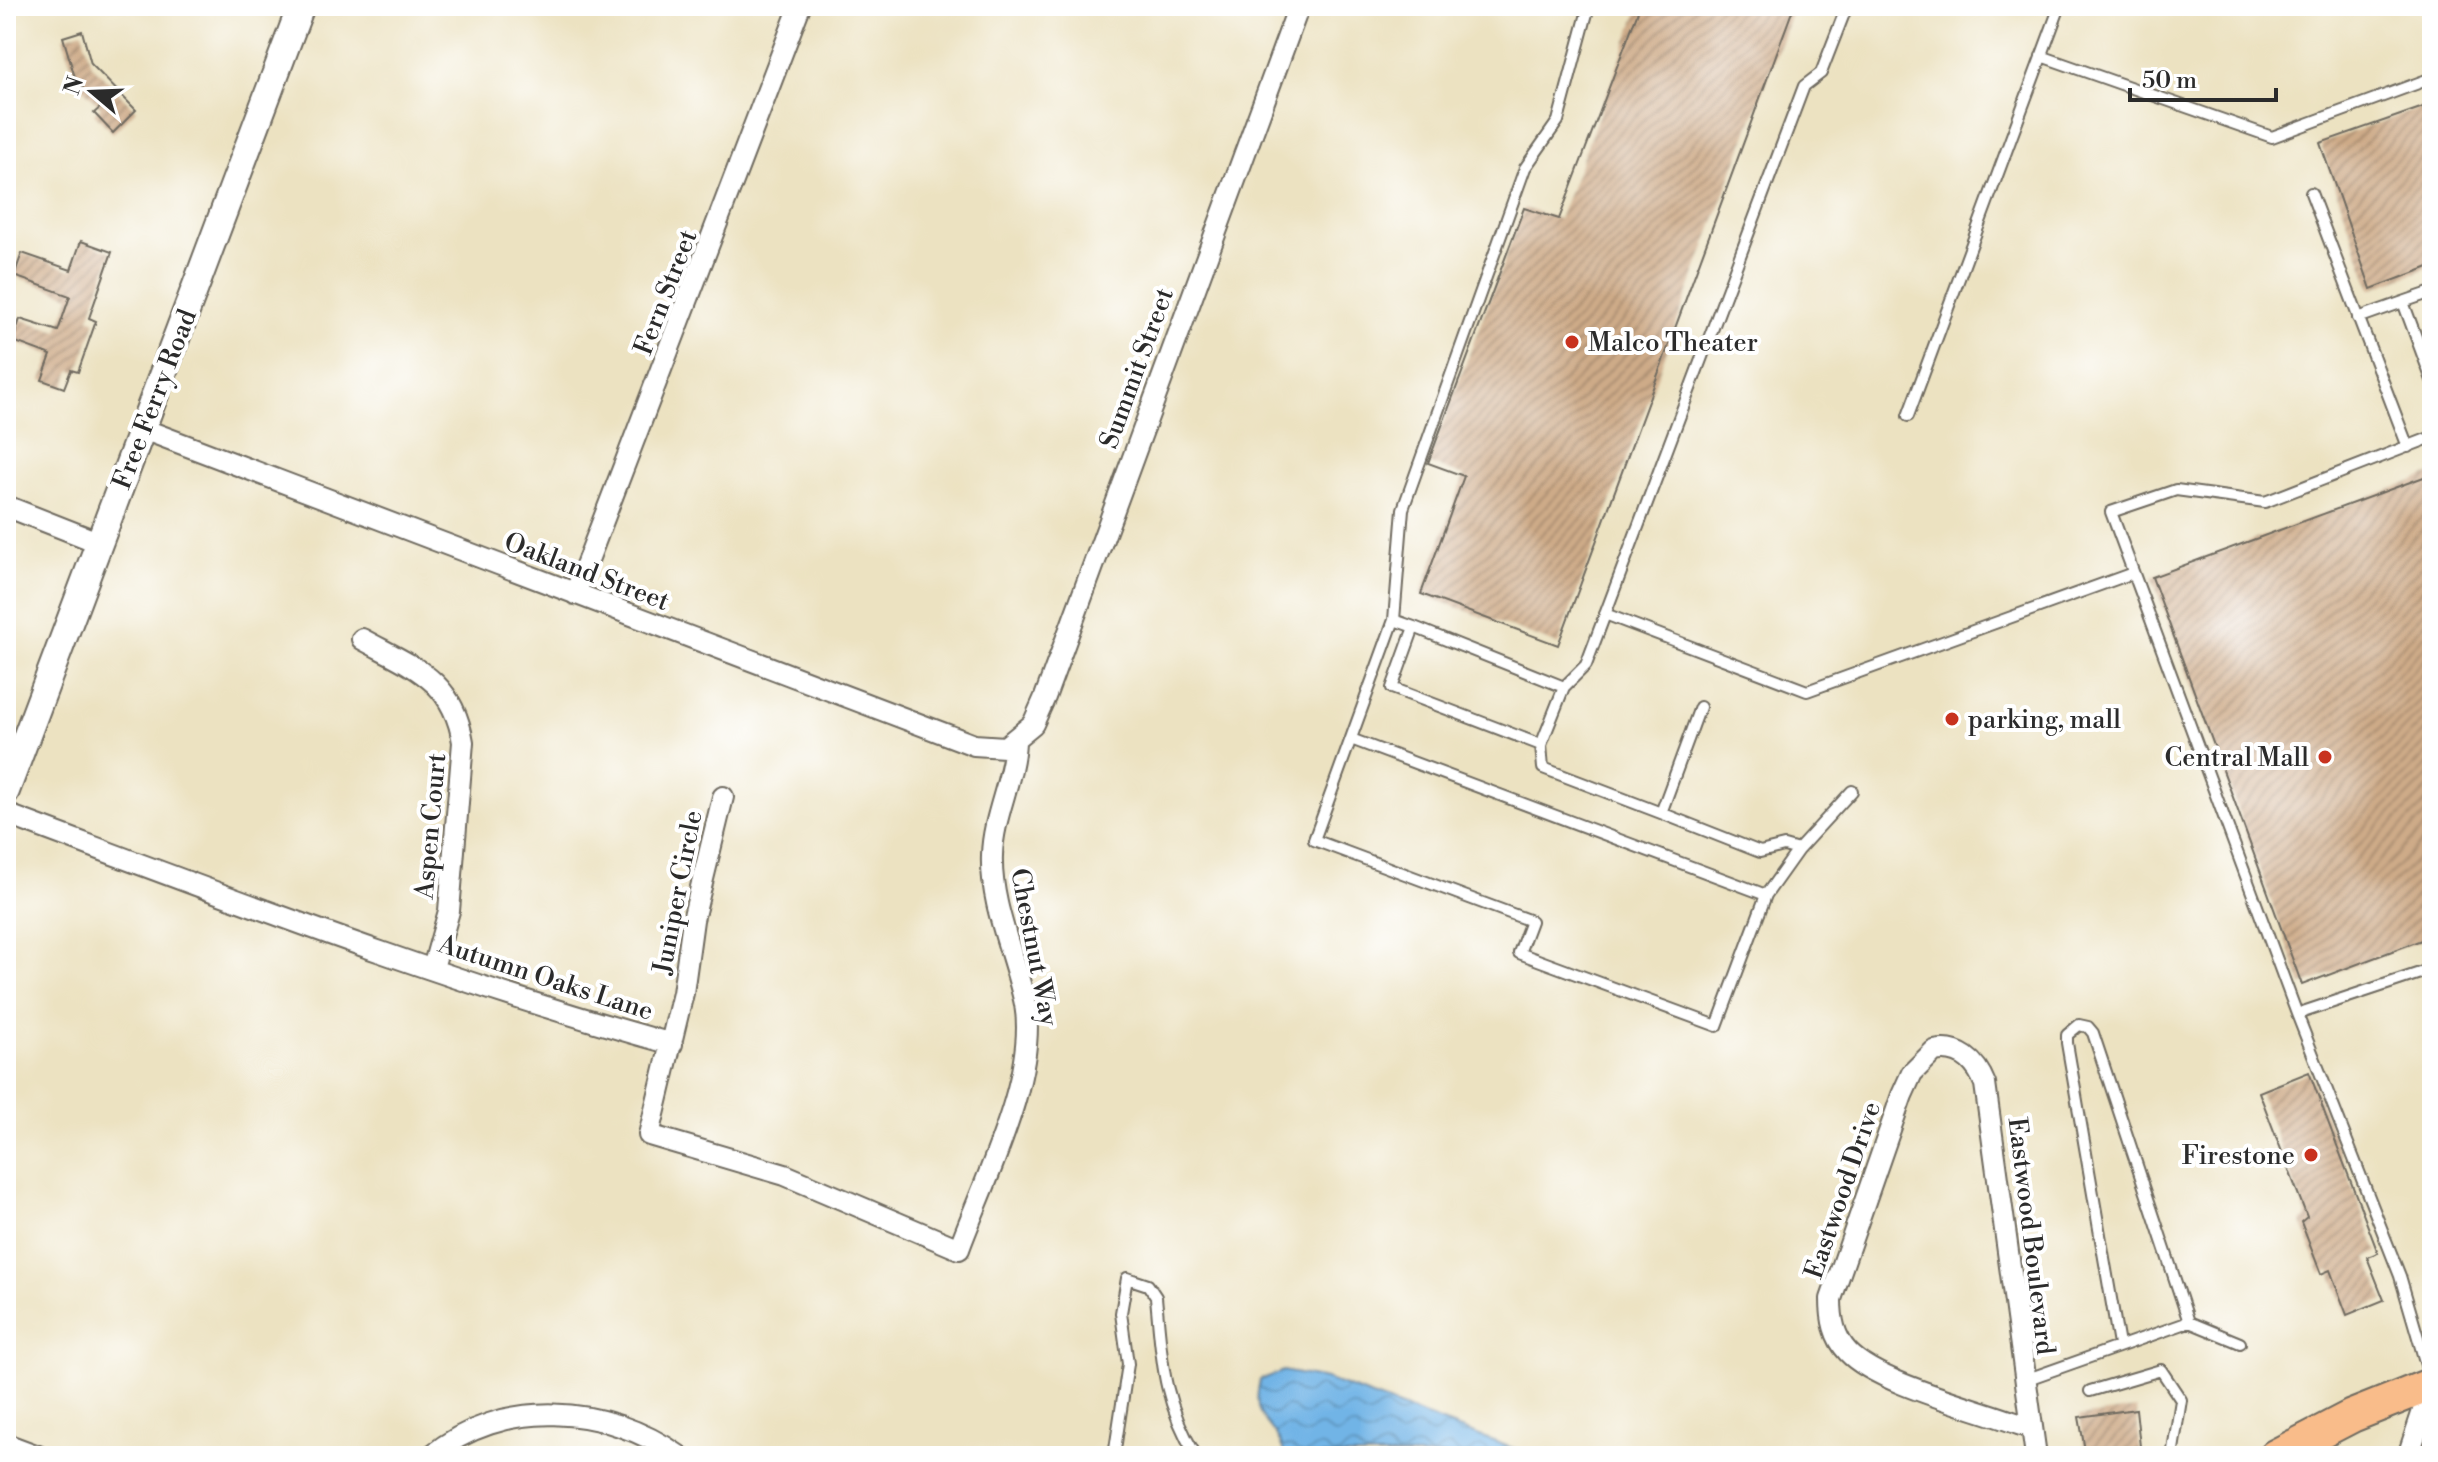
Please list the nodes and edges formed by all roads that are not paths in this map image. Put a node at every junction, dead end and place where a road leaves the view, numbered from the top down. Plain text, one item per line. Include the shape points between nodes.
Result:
1 (301, 6) edge
2 (800, 6) edge
3 (1299, 6) edge
4 (1589, 6) edge
5 (1847, 6) edge
6 (2060, 6) edge
7 (2041, 56) junction
8 (2432, 78) edge
9 (2311, 193) dead end
10 (2432, 292) edge
11 (2403, 302) junction
12 (2358, 318) junction
13 (2432, 380) edge
14 (1908, 416) dead end
15 (143, 429) junction
16 (2432, 437) edge
17 (2408, 447) junction
18 (6, 506) edge
19 (100, 543) junction
20 (2133, 573) junction
21 (575, 594) junction
22 (1605, 614) junction
23 (1394, 620) junction
24 (1414, 627) junction
25 (362, 639) dead end
26 (1564, 687) junction
27 (1700, 707) dead end
28 (1351, 739) junction
29 (1015, 742) junction
30 (1541, 745) junction
31 (6, 791) edge
32 (1852, 791) dead end
33 (723, 797) dead end
34 (1661, 813) junction
35 (6, 814) edge
36 (1798, 850) junction
37 (1766, 895) junction
38 (433, 968) junction
39 (2432, 969) edge
40 (2297, 1014) junction
41 (672, 1044) junction
42 (1940, 1050) joint
43 (959, 1249) joint
44 (2189, 1322) junction
45 (2240, 1343) dead end
46 (2119, 1345) junction
47 (2025, 1380) junction
48 (2432, 1384) edge
49 (2090, 1391) dead end
50 (2031, 1423) junction
51 (6, 1444) edge
52 (38, 1456) edge
53 (431, 1456) edge
54 (679, 1456) edge
55 (1114, 1456) edge
56 (1196, 1456) edge
57 (2036, 1456) edge
58 (2172, 1456) edge
59 (2275, 1456) edge
60 (2408, 1456) edge

1 - 15 street, Free Ferry Road
2 - 21 street, Fern Street
3 - 29 street, Summit Street via 1045,697 1033,724
4 - 23 lane via 1558,121 1525,168 1403,509
5 - 22 lane via 1821,73 1804,86
6 - 7 lane
7 - 8 lane via 2272,137
7 - 14 lane
9 - 12 lane
10 - 11 lane
11 - 12 lane
11 - 13 lane
12 - 17 lane
15 - 19 street, Free Ferry Road
15 - 21 street, Oakland Street
16 - 17 lane
17 - 20 lane via 2265,502 2176,490 2111,512
18 - 19 street
19 - 31 street, Free Ferry Road
20 - 22 lane via 1807,691
20 - 40 lane
21 - 29 street, Oakland Street via 974,745 995,749
22 - 26 lane via 1586,665
23 - 24 lane
23 - 28 lane
24 - 26 lane
24 - 30 lane via 1392,688
25 - 38 street, Aspen Court via 439,685 460,721 463,742 449,911
26 - 30 lane
27 - 34 lane
28 - 37 lane
28 - 37 lane via 1314,840 1531,921 1519,953 1717,1026
29 - 43 street, Chestnut Way via 992,858 994,887 1025,1005 1026,1054 1020,1084
30 - 34 lane via 1543,768
32 - 36 lane
33 - 41 street, Juniper Circle via 693,920
34 - 36 lane via 1760,852 1784,846
35 - 38 street, Autumn Oaks Lane
36 - 37 lane
38 - 41 street, Autumn Oaks Lane via 563,1014
39 - 40 lane
40 - 48 lane via 2400,1276
41 - 43 street, Autumn Oaks Lane via 649,1135 800,1181
42 - 47 street, Eastwood Boulevard via 1970,1059 1985,1084
42 - 50 street, Eastwood Drive via 1922,1060 1902,1095 1831,1299 1833,1324 1846,1350 1878,1372 2021,1425
44 - 45 lane
44 - 46 lane
44 - 46 lane via 2093,1033 2088,1027 2073,1027 2067,1043
46 - 47 lane
47 - 50 street, Eastwood Boulevard
48 - 59 main road via 2352,1416
48 - 60 street
49 - 58 lane via 2161,1370 2181,1400
50 - 57 street, Eastwood Boulevard
51 - 52 street
53 - 54 street via 478,1429 551,1413 632,1430
55 - 56 lane via 1128,1364 1121,1313 1127,1278 1148,1285 1156,1297 1165,1389 1175,1421

